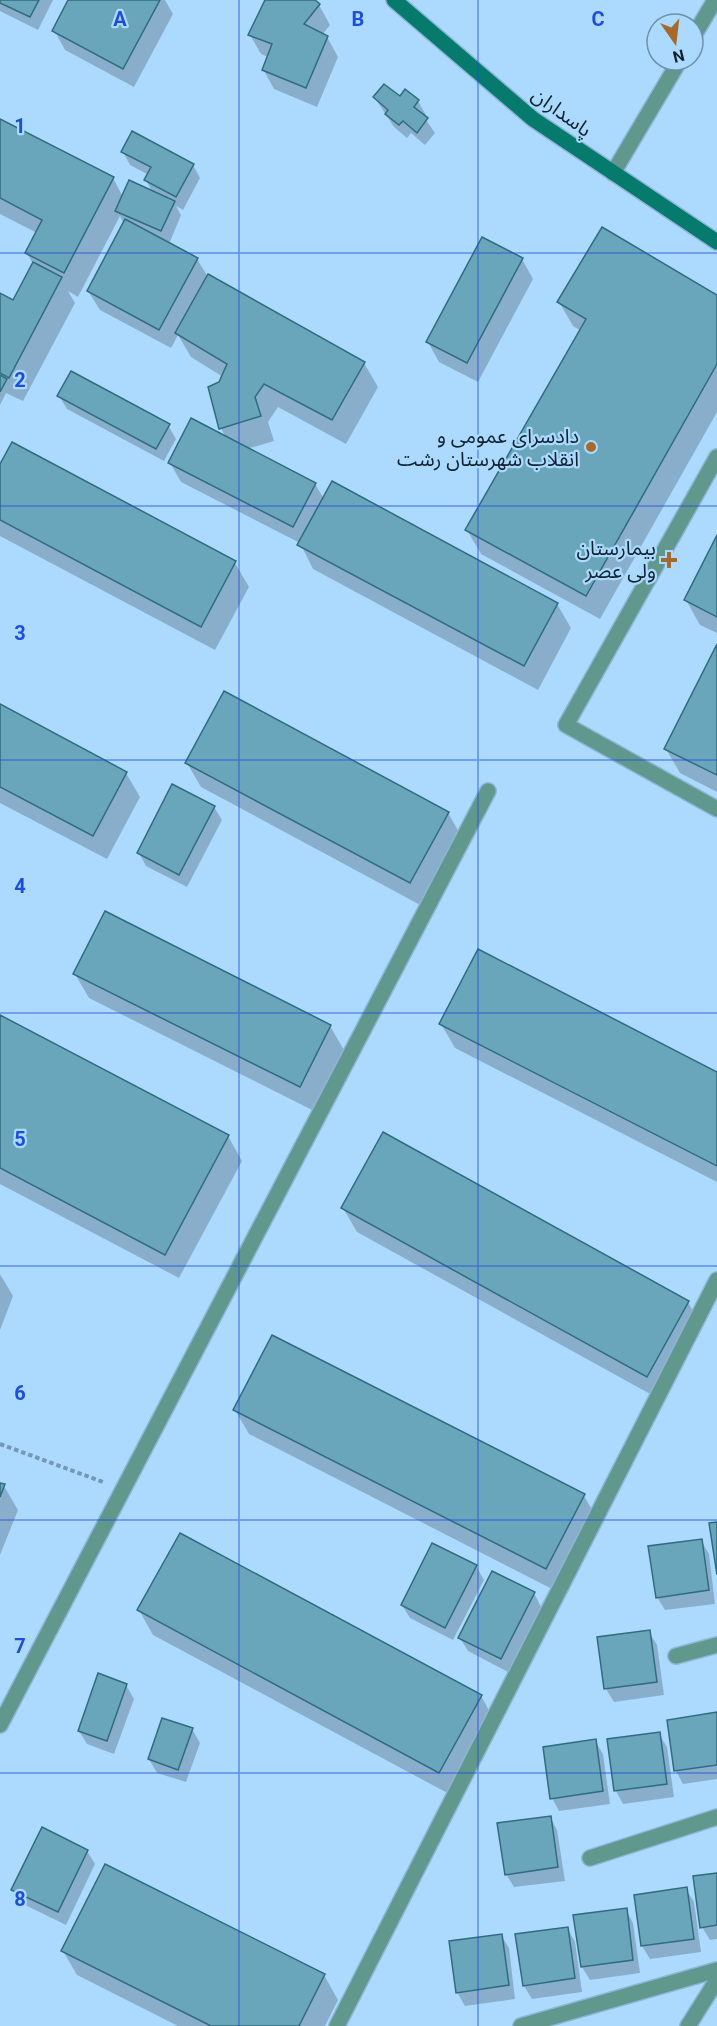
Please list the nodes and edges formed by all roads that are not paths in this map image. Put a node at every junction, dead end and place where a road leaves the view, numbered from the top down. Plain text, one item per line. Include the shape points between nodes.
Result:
1 (394, 0) edge
2 (715, 0) edge
3 (705, 17) edge
4 (673, 72) edge
5 (613, 173) junction
6 (717, 242) edge
7 (717, 457) edge
8 (488, 791) dead end
9 (717, 809) edge
10 (717, 1280) edge
11 (717, 1645) edge
12 (676, 1656) dead end
13 (0, 1725) edge
14 (717, 1817) edge
15 (591, 1858) dead end
16 (717, 1970) edge
17 (717, 1980) edge
18 (337, 2026) edge
19 (521, 2026) edge
20 (688, 2026) edge

1 - 5 main road, پاسداران via 533,119
2 - 3 street
4 - 5 street
5 - 6 main road, پاسداران
7 - 9 street via 566,725
8 - 13 street
10 - 18 street
11 - 12 street
14 - 15 street
16 - 19 street
17 - 20 street

